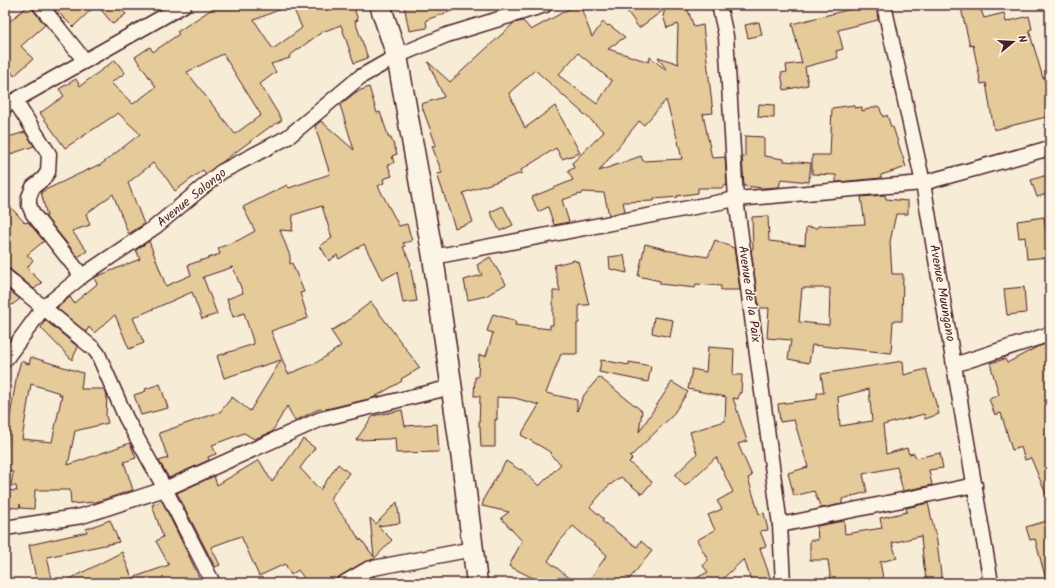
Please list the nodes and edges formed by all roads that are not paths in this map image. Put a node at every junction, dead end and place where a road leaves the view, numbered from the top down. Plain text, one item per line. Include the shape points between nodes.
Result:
1 (40, 5) edge
2 (184, 5) edge
3 (380, 5) edge
4 (545, 5) edge
5 (719, 5) edge
6 (884, 5) edge
7 (397, 56) junction
8 (85, 61) junction
9 (10, 104) edge
10 (1050, 148) edge
11 (923, 183) junction
12 (736, 199) junction
13 (433, 257) junction
14 (5, 276) edge
15 (82, 276) junction
16 (43, 308) junction
17 (1050, 334) edge
18 (5, 360) edge
19 (954, 366) junction
20 (452, 387) junction
21 (975, 485) junction
22 (165, 489) junction
23 (780, 525) junction
24 (5, 528) edge
25 (473, 549) junction
26 (213, 583) edge
27 (344, 583) edge
28 (477, 583) edge
29 (784, 583) edge
30 (991, 583) edge

1 - 8 street
2 - 8 street
3 - 7 main road
4 - 7 street, Avenue Salongo via 447,35
5 - 12 street, Avenue de la Paix via 726,36
6 - 11 street, Avenue Muungano
7 - 13 main road
7 - 15 street, Avenue Salongo via 360,77 281,142 221,172 155,228
8 - 9 street
9 - 15 street via 49,154 48,172 33,187 29,205 33,214
10 - 11 street
11 - 12 street
11 - 19 street, Avenue Muungano
12 - 13 street
12 - 23 street, Avenue de la Paix
13 - 20 main road
14 - 16 street
15 - 16 street, Avenue Salongo
16 - 18 street, Avenue Salongo
16 - 22 street via 94,349 101,358 126,418
17 - 19 street
19 - 21 street, Avenue Muungano
20 - 22 street via 321,419
20 - 25 main road
21 - 23 street
21 - 30 street, Avenue Muungano
22 - 24 street via 77,517
22 - 26 street
23 - 29 street, Avenue de la Paix
25 - 27 street via 368,569
25 - 28 main road

